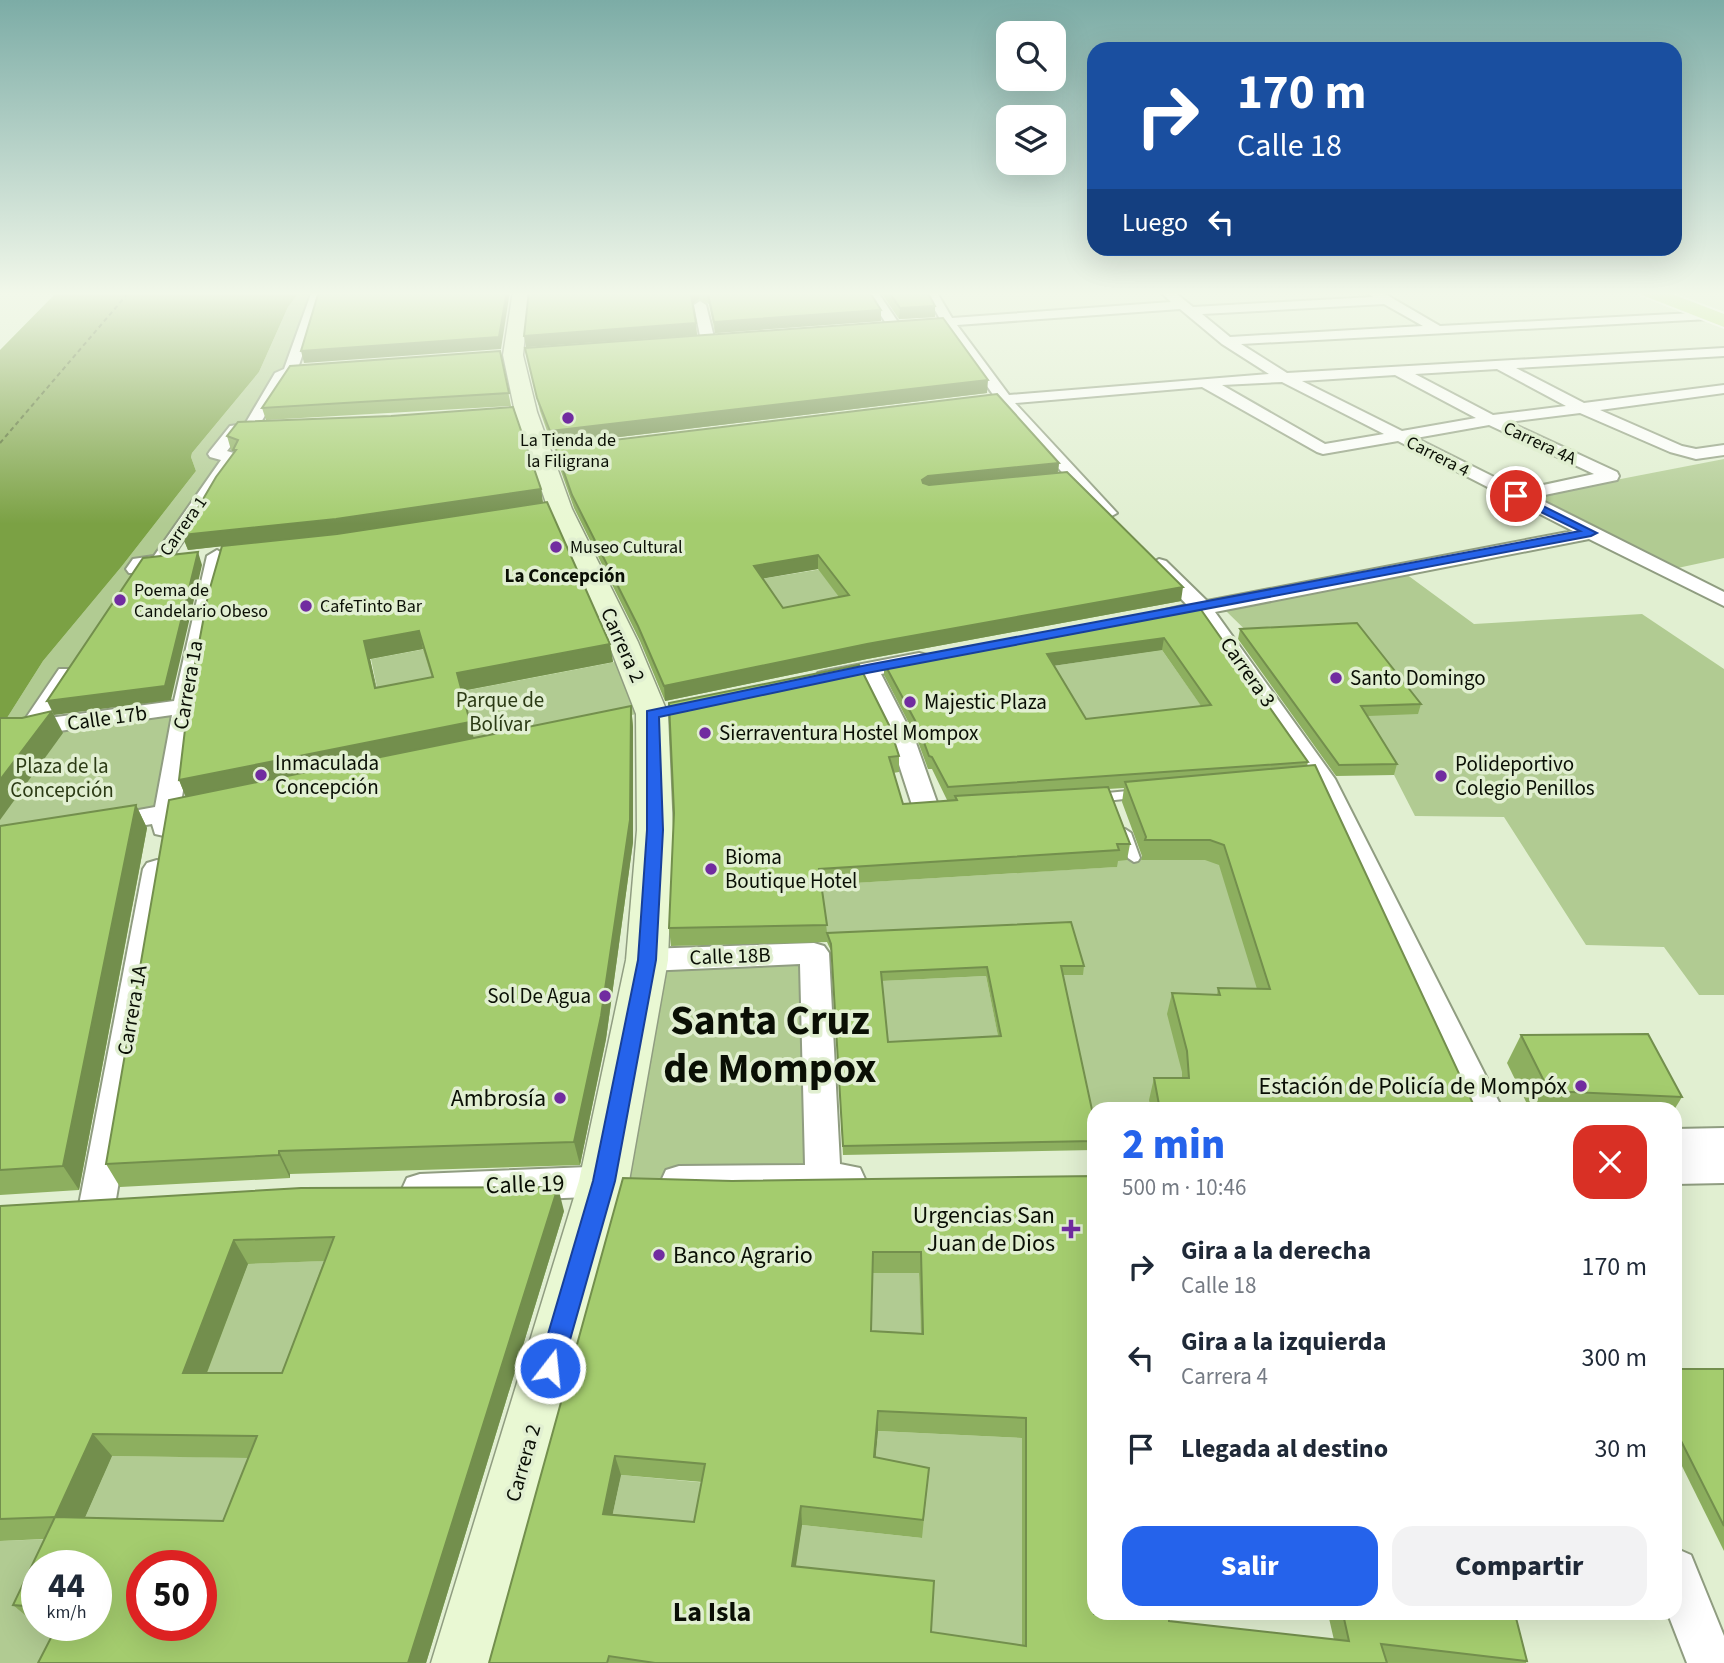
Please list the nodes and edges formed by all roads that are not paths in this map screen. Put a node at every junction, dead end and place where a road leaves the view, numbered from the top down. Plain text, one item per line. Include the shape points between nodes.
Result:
1 (298, 369) edge
2 (514, 369) edge
3 (981, 369) edge
4 (1271, 369) edge
5 (1419, 369) edge
6 (1506, 369) edge
7 (1396, 370) junction
8 (1284, 377) junction
9 (1205, 382) junction
10 (1724, 389) edge
11 (1002, 398) junction
12 (947, 405) edge
13 (1580, 407) junction
14 (1491, 420) junction
15 (1400, 436) junction
16 (1724, 450) edge
17 (1696, 454) joint
18 (1516, 496) junction
19 (1120, 525) edge
20 (1591, 533) junction
21 (1147, 552) edge
22 (160, 561) junction
23 (126, 585) edge
24 (1724, 600) edge
25 (1202, 608) junction
26 (1149, 618) edge
27 (934, 657) edge
28 (75, 662) edge
29 (867, 669) junction
30 (800, 683) edge
31 (183, 707) junction
32 (1151, 793) edge
33 (1085, 798) edge
34 (220, 803) edge
35 (932, 807) edge
36 (1116, 809) junction
37 (167, 814) junction
38 (86, 827) edge
39 (1133, 858) edge
40 (647, 960) junction
41 (1482, 1102) edge
42 (1682, 1143) edge
43 (1724, 1143) edge
44 (1724, 1168) edge
45 (1682, 1169) edge
46 (877, 1179) edge
47 (823, 1180) junction
48 (604, 1181) junction
49 (387, 1190) edge
50 (97, 1206) edge
51 (1682, 1589) edge
52 (465, 1663) edge
53 (1711, 1663) edge

1 - 22 street, Carrera 1 via 280,376 257,428 236,429 216,454 231,457
2 - 40 main road, Carrera 2 via 519,412 546,453 553,510 623,642 652,714 655,830
3 - 11 street
4 - 8 street, Carrera 4
5 - 7 street
6 - 13 street
7 - 8 street
7 - 14 street, Carrera 4A
8 - 9 street
8 - 15 street, Carrera 4
9 - 11 street
9 - 15 street via 1323,449
10 - 13 street
11 - 12 street
11 - 19 street via 1067,479
13 - 14 street
13 - 17 street
14 - 15 street
14 - 18 street, Carrera 4A via 1611,476
15 - 18 street, Carrera 4
16 - 17 street
18 - 20 street, Carrera 4
20 - 24 street, Carrera 4
20 - 25 street
21 - 25 street, Carrera 3
22 - 23 street, Carrera 1 via 140,563
22 - 31 street, Carrera 1a via 223,555 202,612
25 - 26 street
25 - 41 street, Carrera 3 via 1317,779
27 - 29 street
28 - 31 street, Calle 17b via 31,728
29 - 30 street
29 - 35 street
31 - 37 street, Carrera 1a
32 - 36 lane
33 - 36 lane
34 - 37 street
36 - 39 lane
37 - 38 street
37 - 50 street, Carrera 1A
40 - 47 street, Calle 18B via 814,953
40 - 48 main road, Carrera 2
42 - 43 street
44 - 45 street
46 - 47 street, Calle 19
47 - 48 street, Calle 19
48 - 49 street, Calle 19
48 - 52 main road, Carrera 2
51 - 53 street

